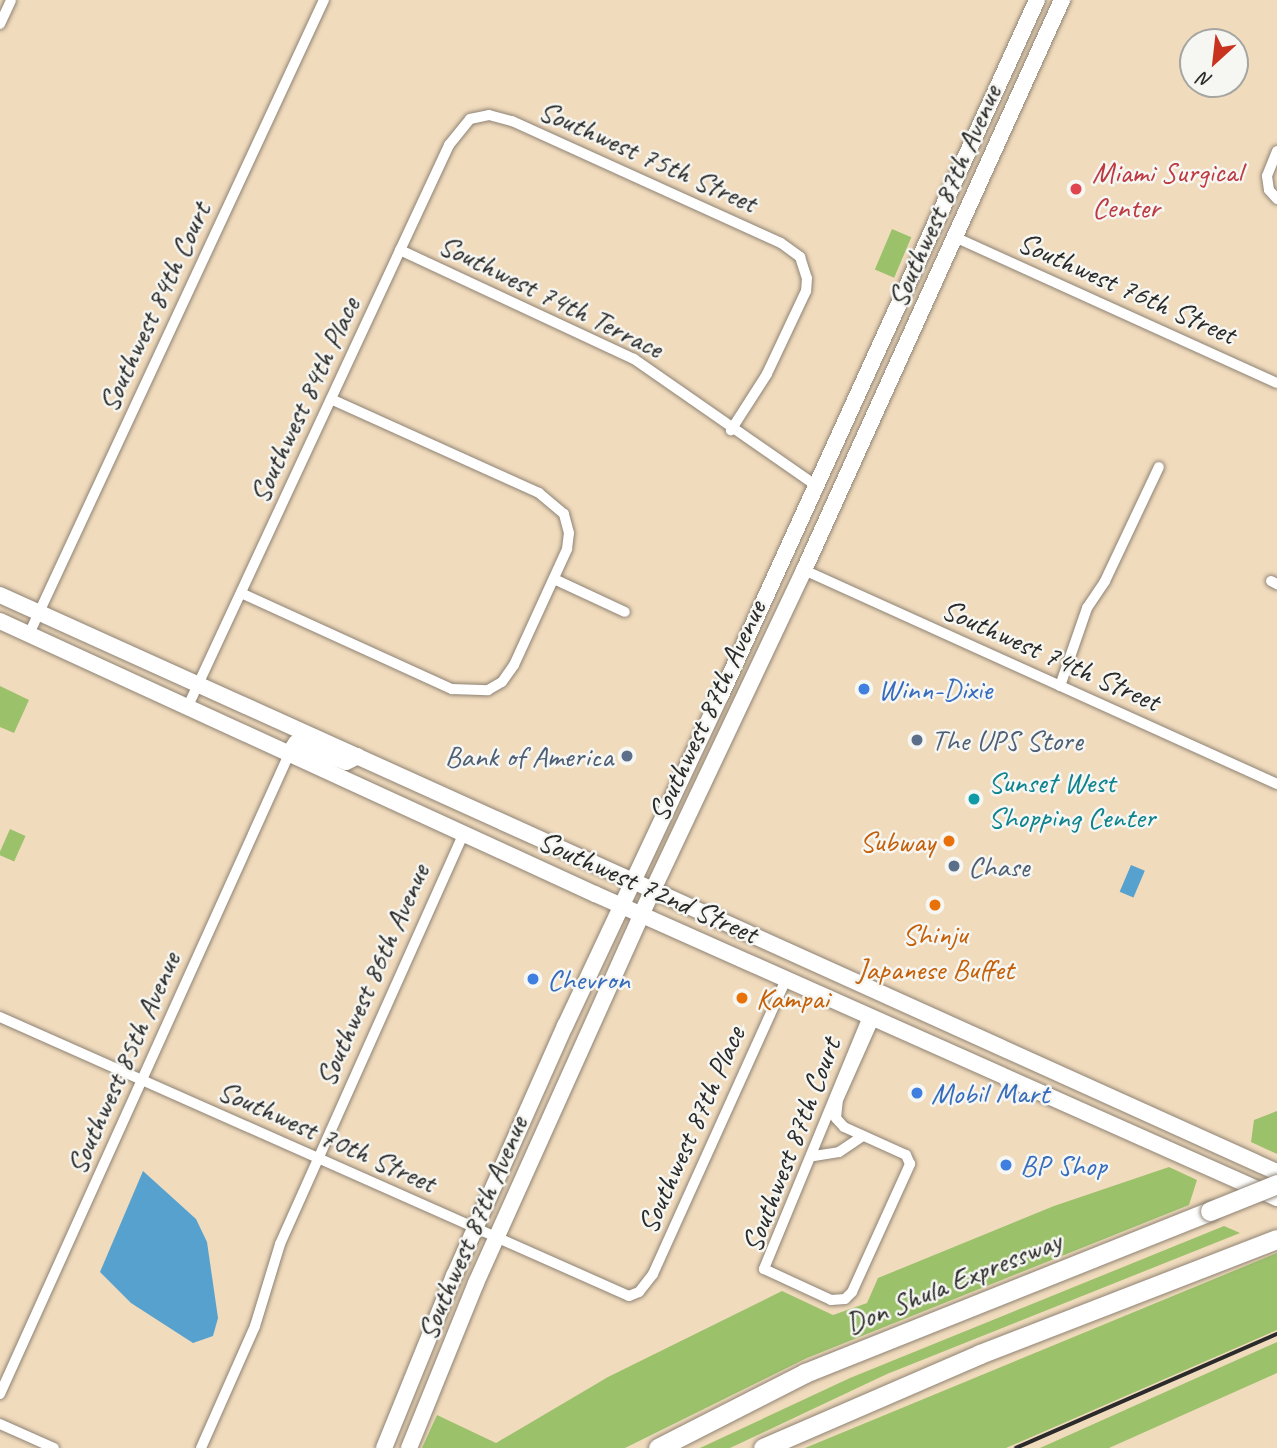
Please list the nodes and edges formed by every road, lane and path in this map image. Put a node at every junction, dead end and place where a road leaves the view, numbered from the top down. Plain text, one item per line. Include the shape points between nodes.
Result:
1 (11, 0) edge
2 (324, 0) edge
3 (1037, 0) edge
4 (1062, 0) edge
5 (0, 24) edge
6 (1007, 65) junction
7 (1028, 75) junction
8 (470, 119) joint
9 (1277, 151) edge
10 (1274, 196) edge
11 (935, 229) junction
12 (957, 238) junction
13 (400, 250) junction
14 (882, 345) junction
15 (892, 378) junction
16 (1277, 383) edge
17 (331, 399) junction
18 (731, 430) junction
19 (1159, 467) dead end
20 (817, 486) junction
21 (841, 488) junction
22 (804, 570) junction
23 (554, 579) junction
24 (241, 593) junction
25 (0, 595) edge
26 (625, 612) dead end
27 (39, 613) junction
28 (0, 621) edge
29 (29, 634) junction
30 (198, 685) junction
31 (1060, 686) junction
32 (721, 695) junction
33 (742, 704) junction
34 (188, 706) junction
35 (289, 752) junction
36 (358, 756) junction
37 (1277, 784) edge
38 (463, 834) junction
39 (633, 879) junction
40 (654, 890) junction
41 (620, 905) junction
42 (641, 915) junction
43 (839, 976) junction
44 (786, 979) junction
45 (828, 997) junction
46 (872, 1016) junction
47 (0, 1017) edge
48 (964, 1030) junction
49 (954, 1052) junction
50 (142, 1080) junction
51 (1145, 1111) junction
52 (1134, 1132) junction
53 (863, 1136) junction
54 (814, 1156) junction
55 (318, 1158) junction
56 (1277, 1172) edge
57 (1277, 1184) edge
58 (1277, 1198) edge
59 (475, 1229) junction
60 (496, 1239) junction
61 (1273, 1240) edge
62 (634, 1295) joint
63 (0, 1394) edge
64 (429, 1402) junction
65 (400, 1415) junction
66 (0, 1424) edge
67 (54, 1448) edge
68 (201, 1448) edge
69 (384, 1448) edge
70 (409, 1448) edge
71 (657, 1448) edge
72 (763, 1448) edge

1 - 5 street
2 - 27 street, Southwest 84th Court
3 - 6 main road, Southwest 87th Avenue
4 - 7 main road, Southwest 87th Avenue
6 - 7 main road
6 - 11 main road, Southwest 87th Avenue
7 - 12 main road, Southwest 87th Avenue
8 - 13 street, Southwest 84th Place via 449,145
8 - 18 street, Southwest 75th Street via 489,115 512,121 781,243 800,257 806,291 767,374
9 - 10 street via 1267,176
11 - 12 main road
11 - 14 main road, Southwest 87th Avenue
12 - 15 main road, Southwest 87th Avenue
12 - 16 street, Southwest 76th Street
13 - 17 street, Southwest 84th Place
13 - 18 street, Southwest 74th Terrace via 634,359
14 - 15 main road
14 - 20 main road, Southwest 87th Avenue
15 - 21 main road, Southwest 87th Avenue
17 - 23 street via 538,493 564,514 569,541
17 - 24 street, Southwest 84th Place
18 - 20 street, Southwest 74th Terrace
19 - 31 street via 1105,581 1087,608
20 - 21 main road
20 - 32 main road, Southwest 87th Avenue
21 - 22 main road, Southwest 87th Avenue
22 - 31 street, Southwest 74th Street
22 - 33 main road, Southwest 87th Avenue
23 - 24 street via 511,671 488,690 467,692
23 - 26 street
24 - 30 street, Southwest 84th Place
25 - 27 main road, Southwest 72nd Street
27 - 29 street, Southwest 84th Court
27 - 30 main road, Southwest 72nd Street
28 - 29 main road, Southwest 72nd Street
29 - 34 main road, Southwest 72nd Street
30 - 34 street, Southwest 84th Place
30 - 36 main road, Southwest 72nd Street
31 - 37 street, Southwest 74th Street
32 - 33 main road
32 - 39 main road, Southwest 87th Avenue
33 - 40 main road, Southwest 87th Avenue
34 - 35 main road, Southwest 72nd Street
35 - 36 main road via 296,743 345,762
35 - 38 main road, Southwest 72nd Street
35 - 50 street, Southwest 85th Avenue
36 - 39 main road, Southwest 72nd Street
38 - 41 main road, Southwest 72nd Street
38 - 55 street, Southwest 86th Avenue
39 - 40 main road, Southwest 72nd Street
39 - 41 main road, Southwest 87th Avenue
40 - 42 main road, Southwest 87th Avenue
40 - 43 main road, Southwest 72nd Street
41 - 42 main road, Southwest 72nd Street
41 - 59 main road, Southwest 87th Avenue
42 - 44 main road, Southwest 72nd Street
42 - 60 main road, Southwest 87th Avenue
43 - 45 main road
43 - 48 main road, Southwest 72nd Street
44 - 45 main road, Southwest 72nd Street
44 - 62 street, Southwest 87th Place via 653,1274
45 - 46 main road, Southwest 72nd Street
46 - 49 main road, Southwest 72nd Street
46 - 53 street, Southwest 87th Court via 838,1100 840,1124
46 - 54 street, Southwest 87th Court via 829,1105
47 - 50 street, Southwest 70th Street
48 - 49 main road
48 - 51 main road, Southwest 72nd Street
49 - 52 main road, Southwest 72nd Street
50 - 55 street, Southwest 70th Street
50 - 63 street, Southwest 85th Avenue
51 - 52 main road
51 - 56 main road, Southwest 72nd Street
52 - 58 main road, Southwest 72nd Street
53 - 54 street via 839,1152
53 - 54 street, Southwest 87th Court via 906,1155 910,1164 852,1292 840,1300 826,1299 764,1269
55 - 59 street, Southwest 70th Street
55 - 68 street, Southwest 86th Avenue via 271,1267 255,1326
57 - 71 highway, Don Shula Expressway, bridge via 805,1373
59 - 60 street, Southwest 70th Street
59 - 65 main road, Southwest 87th Avenue
60 - 62 street, Southwest 70th Street via 609,1291
60 - 64 main road, Southwest 87th Avenue
61 - 72 highway via 980,1354
64 - 65 main road
64 - 70 main road, Southwest 87th Avenue
65 - 69 main road, Southwest 87th Avenue
66 - 67 street

